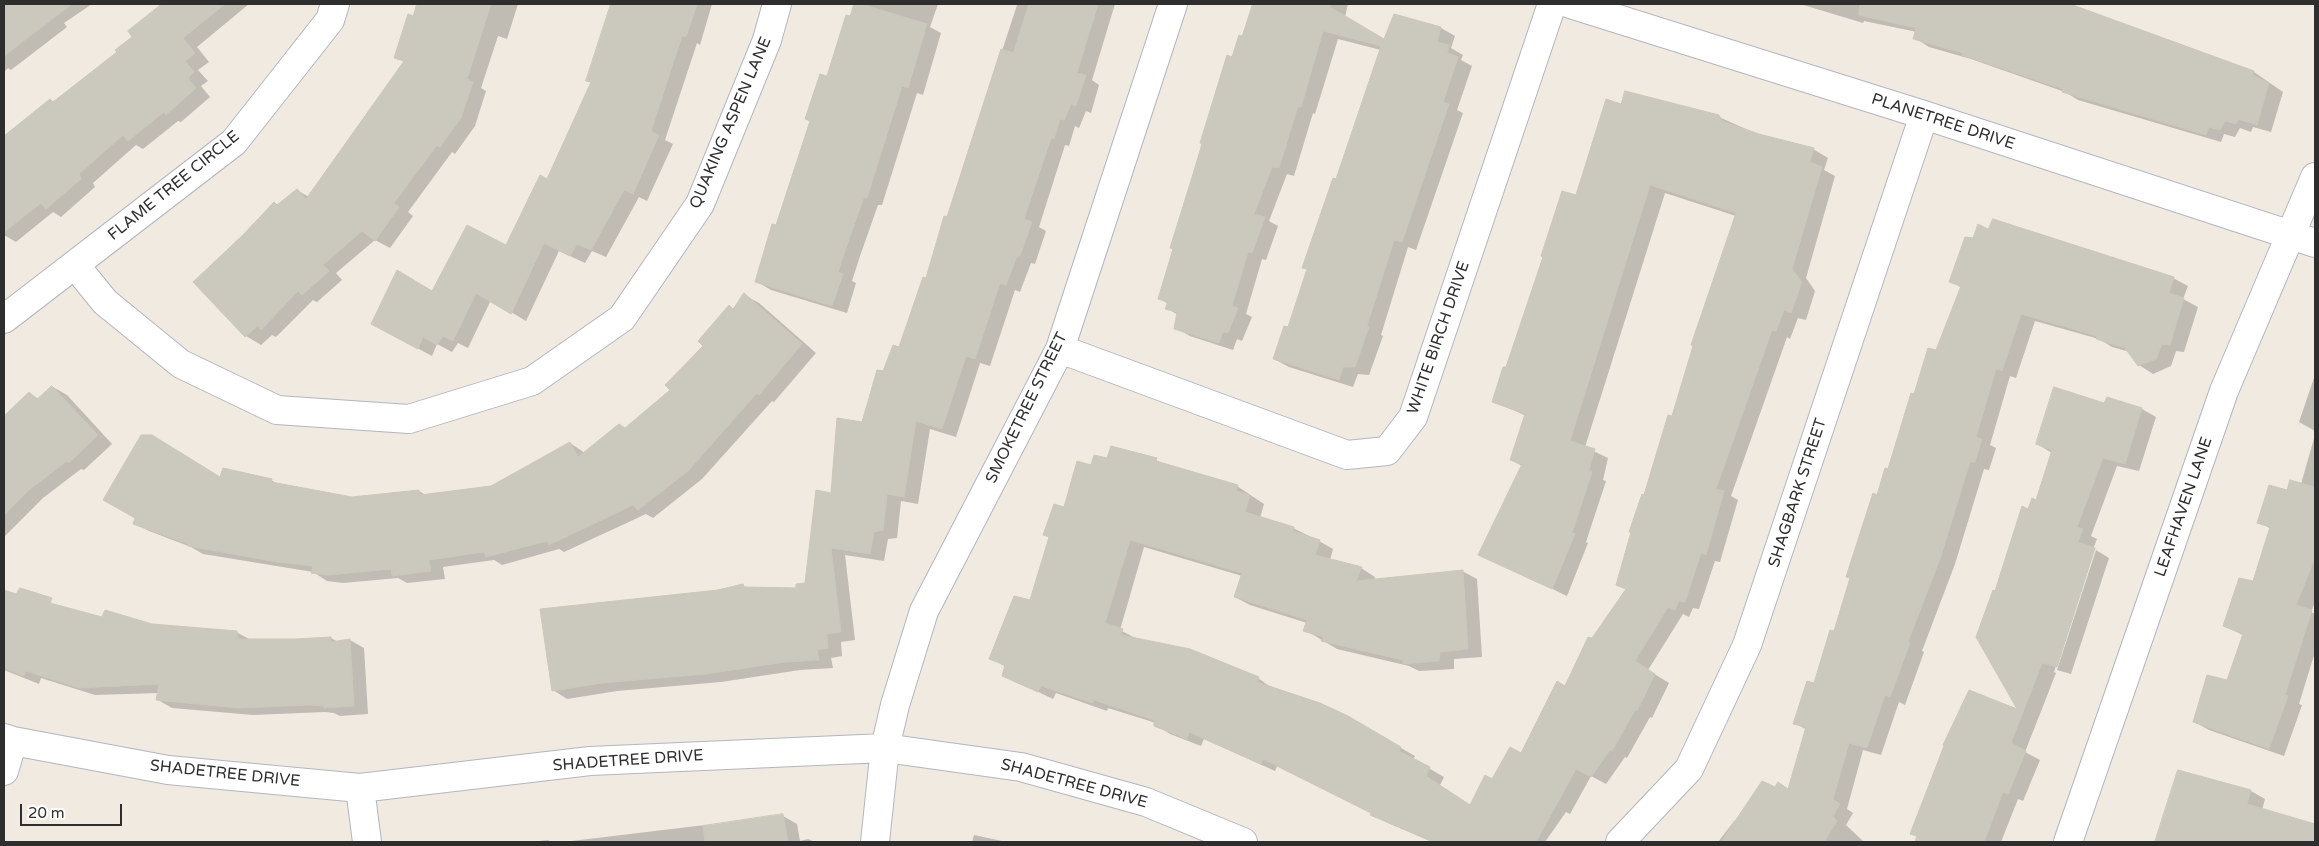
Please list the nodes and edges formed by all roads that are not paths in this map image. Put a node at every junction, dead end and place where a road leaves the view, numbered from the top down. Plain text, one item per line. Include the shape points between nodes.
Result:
1 (335, 4) edge
2 (777, 4) edge
3 (1173, 4) edge
4 (1552, 4) edge
5 (1570, 4) edge
6 (1924, 115) junction
7 (2315, 177) edge
8 (2303, 239) edge
9 (75, 265) junction
10 (4, 320) edge
11 (1060, 349) junction
12 (9, 740) edge
13 (885, 748) junction
14 (4, 771) edge
15 (360, 788) junction
16 (367, 842) edge
17 (875, 842) edge
18 (1243, 842) edge
19 (1620, 842) edge
20 (2068, 842) edge

1 - 9 street, FLAME TREE CIRCLE via 330,20 234,142
2 - 9 street, QUAKING ASPEN LANE via 767,40 700,204 622,318 532,382 409,419 277,410 181,364 105,302
3 - 11 street, SMOKETREE STREET
4 - 11 street, WHITE BIRCH DRIVE via 1413,417 1387,451 1347,455
5 - 6 street, PLANETREE DRIVE
6 - 8 street, PLANETREE DRIVE
6 - 19 street, SHAGBARK STREET via 1747,645 1689,769
7 - 8 street, LEAFHAVEN LANE
8 - 20 street, LEAFHAVEN LANE via 2224,390
9 - 10 street, FLAME TREE CIRCLE
11 - 13 street, SMOKETREE STREET via 924,611
12 - 14 street
12 - 15 street, SHADETREE DRIVE via 168,770
13 - 15 street, SHADETREE DRIVE via 590,761
13 - 17 street, SMOKETREE STREET
13 - 18 street, SHADETREE DRIVE via 1021,767 1146,802
15 - 16 street

